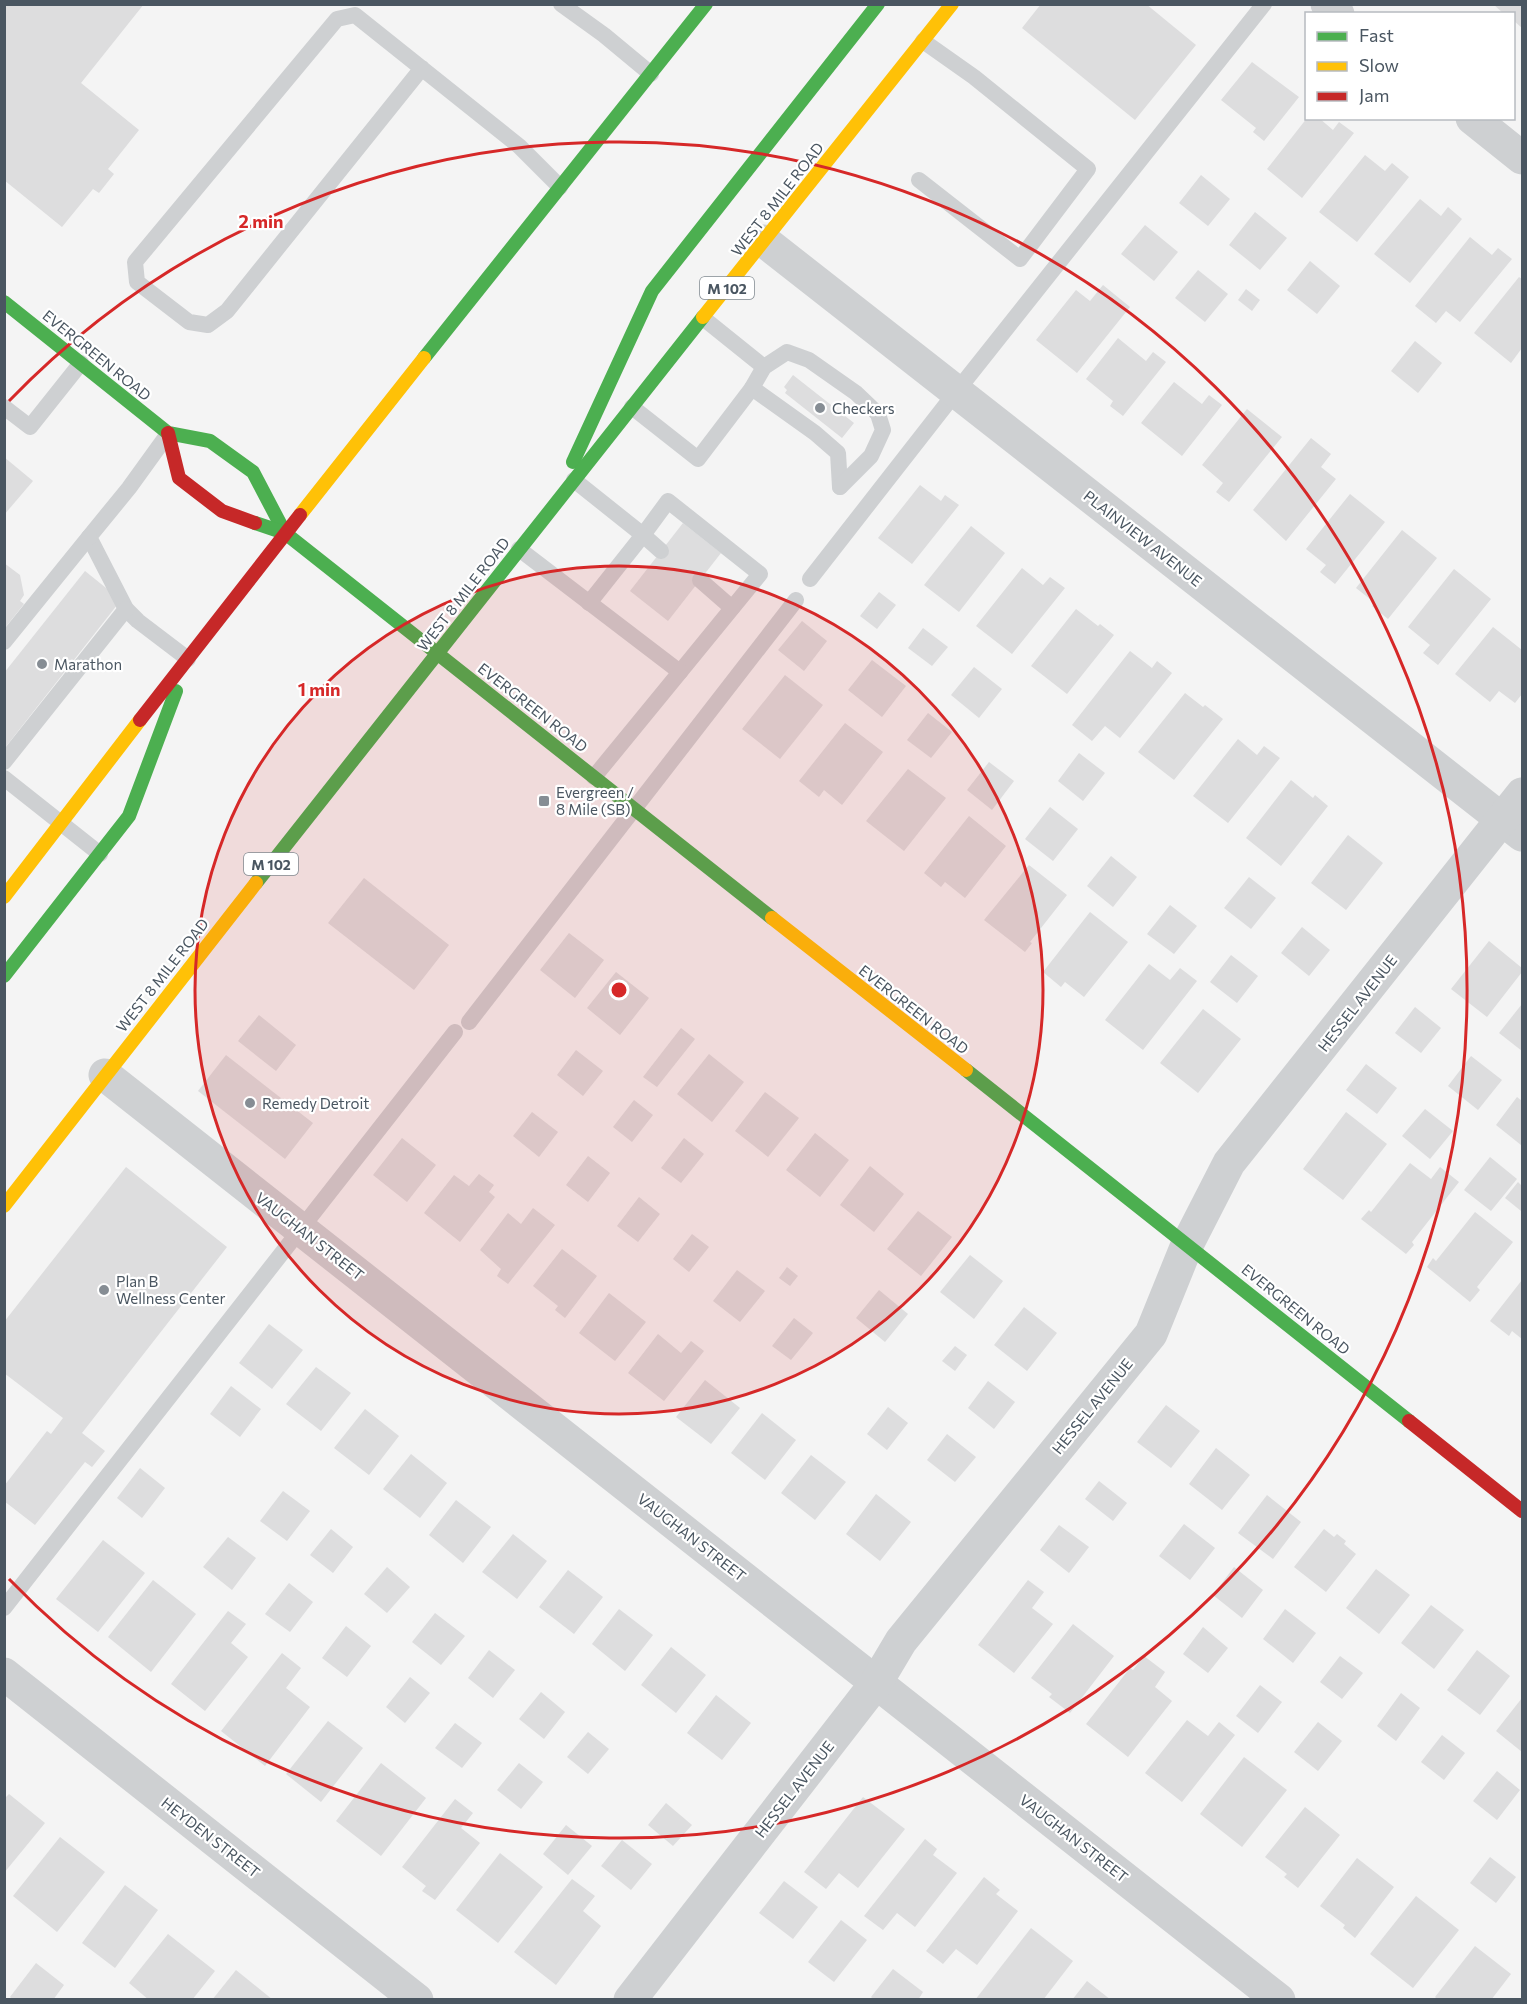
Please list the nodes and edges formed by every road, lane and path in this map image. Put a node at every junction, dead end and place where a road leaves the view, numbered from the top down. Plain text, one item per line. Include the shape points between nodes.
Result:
1 (561, 4) edge
2 (706, 4) edge
3 (878, 4) edge
4 (952, 4) edge
5 (1264, 4) edge
6 (923, 41) junction
7 (422, 68) junction
8 (651, 74) junction
9 (1474, 120) edge
10 (1522, 158) edge
11 (919, 180) dead end
12 (560, 188) junction
13 (764, 241) junction
14 (4, 302) edge
15 (703, 318) junction
16 (81, 363) junction
17 (764, 367) junction
18 (752, 388) junction
19 (956, 392) junction
20 (4, 407) edge
21 (632, 407) junction
22 (168, 433) junction
23 (574, 480) junction
24 (551, 510) junction
25 (285, 533) junction
26 (642, 535) junction
27 (89, 537) junction
28 (519, 549) junction
29 (661, 551) dead end
30 (810, 579) dead end
31 (700, 580) dead end
32 (796, 600) dead end
33 (588, 603) junction
34 (732, 608) junction
35 (126, 609) junction
36 (4, 642) edge
37 (438, 653) junction
38 (188, 659) junction
39 (680, 672) junction
40 (4, 762) edge
41 (594, 777) junction
42 (4, 778) edge
43 (1522, 794) edge
44 (634, 807) junction
45 (62, 823) junction
46 (1512, 827) edge
47 (100, 854) junction
48 (4, 897) edge
49 (4, 976) edge
50 (105, 1075) junction
51 (4, 1206) edge
52 (300, 1228) junction
53 (1187, 1245) junction
54 (1522, 1511) edge
55 (4, 1608) edge
56 (4, 1674) edge
57 (876, 1683) junction
58 (417, 2000) edge
59 (630, 2000) edge
60 (1279, 2000) edge

1 - 8 lane
2 - 8 main road
3 - 24 main road via 652,291
4 - 6 main road, WEST 8 MILE ROAD / M 102
5 - 19 lane
6 - 11 lane via 1088,169 1020,259
6 - 13 main road, WEST 8 MILE ROAD / M 102
7 - 7 lane via 355,15 337,19 135,262 137,282 189,322 208,325 227,311
7 - 12 lane via 519,146
8 - 12 main road
9 - 10 street
12 - 25 main road
13 - 15 main road, WEST 8 MILE ROAD / M 102
13 - 19 street, PLAINVIEW AVENUE
14 - 16 main road, EVERGREEN ROAD
15 - 17 lane
15 - 21 main road, WEST 8 MILE ROAD / M 102
16 - 20 lane via 30,427
16 - 22 main road, EVERGREEN ROAD
17 - 18 lane
17 - 18 lane via 786,352 809,360 856,393 878,414 883,430 871,456 840,487 838,453
18 - 21 lane via 698,459
19 - 30 lane
19 - 46 street, PLAINVIEW AVENUE
21 - 23 main road, WEST 8 MILE ROAD / M 102
22 - 25 main road, EVERGREEN ROAD via 210,441 253,472
22 - 25 main road, EVERGREEN ROAD via 179,477 222,511
22 - 27 lane
23 - 24 main road, WEST 8 MILE ROAD / M 102
23 - 26 lane
24 - 28 main road, WEST 8 MILE ROAD / M 102
25 - 37 main road, EVERGREEN ROAD
25 - 38 main road
26 - 29 lane
26 - 33 lane
26 - 34 lane via 668,501 760,574
27 - 35 lane
27 - 36 lane
28 - 33 lane
28 - 37 main road, WEST 8 MILE ROAD / M 102
31 - 34 lane
32 - 44 lane
33 - 39 lane
34 - 39 lane
35 - 38 lane
35 - 40 lane
37 - 41 main road, EVERGREEN ROAD
37 - 50 main road, WEST 8 MILE ROAD / M 102
38 - 45 main road
38 - 47 main road via 129,816
39 - 41 lane
41 - 44 main road, EVERGREEN ROAD
42 - 45 lane
43 - 46 street, HESSEL AVENUE
44 - 52 lane
44 - 53 main road, EVERGREEN ROAD
45 - 47 lane
45 - 48 main road
46 - 53 street, HESSEL AVENUE via 1229,1163
47 - 49 main road
50 - 51 main road, WEST 8 MILE ROAD / M 102
50 - 52 street, VAUGHAN STREET
52 - 55 lane
52 - 57 street, VAUGHAN STREET
53 - 54 main road, EVERGREEN ROAD
53 - 57 street, HESSEL AVENUE via 1151,1334 901,1641
56 - 58 street, HEYDEN STREET
57 - 59 street, HESSEL AVENUE
57 - 60 street, VAUGHAN STREET

